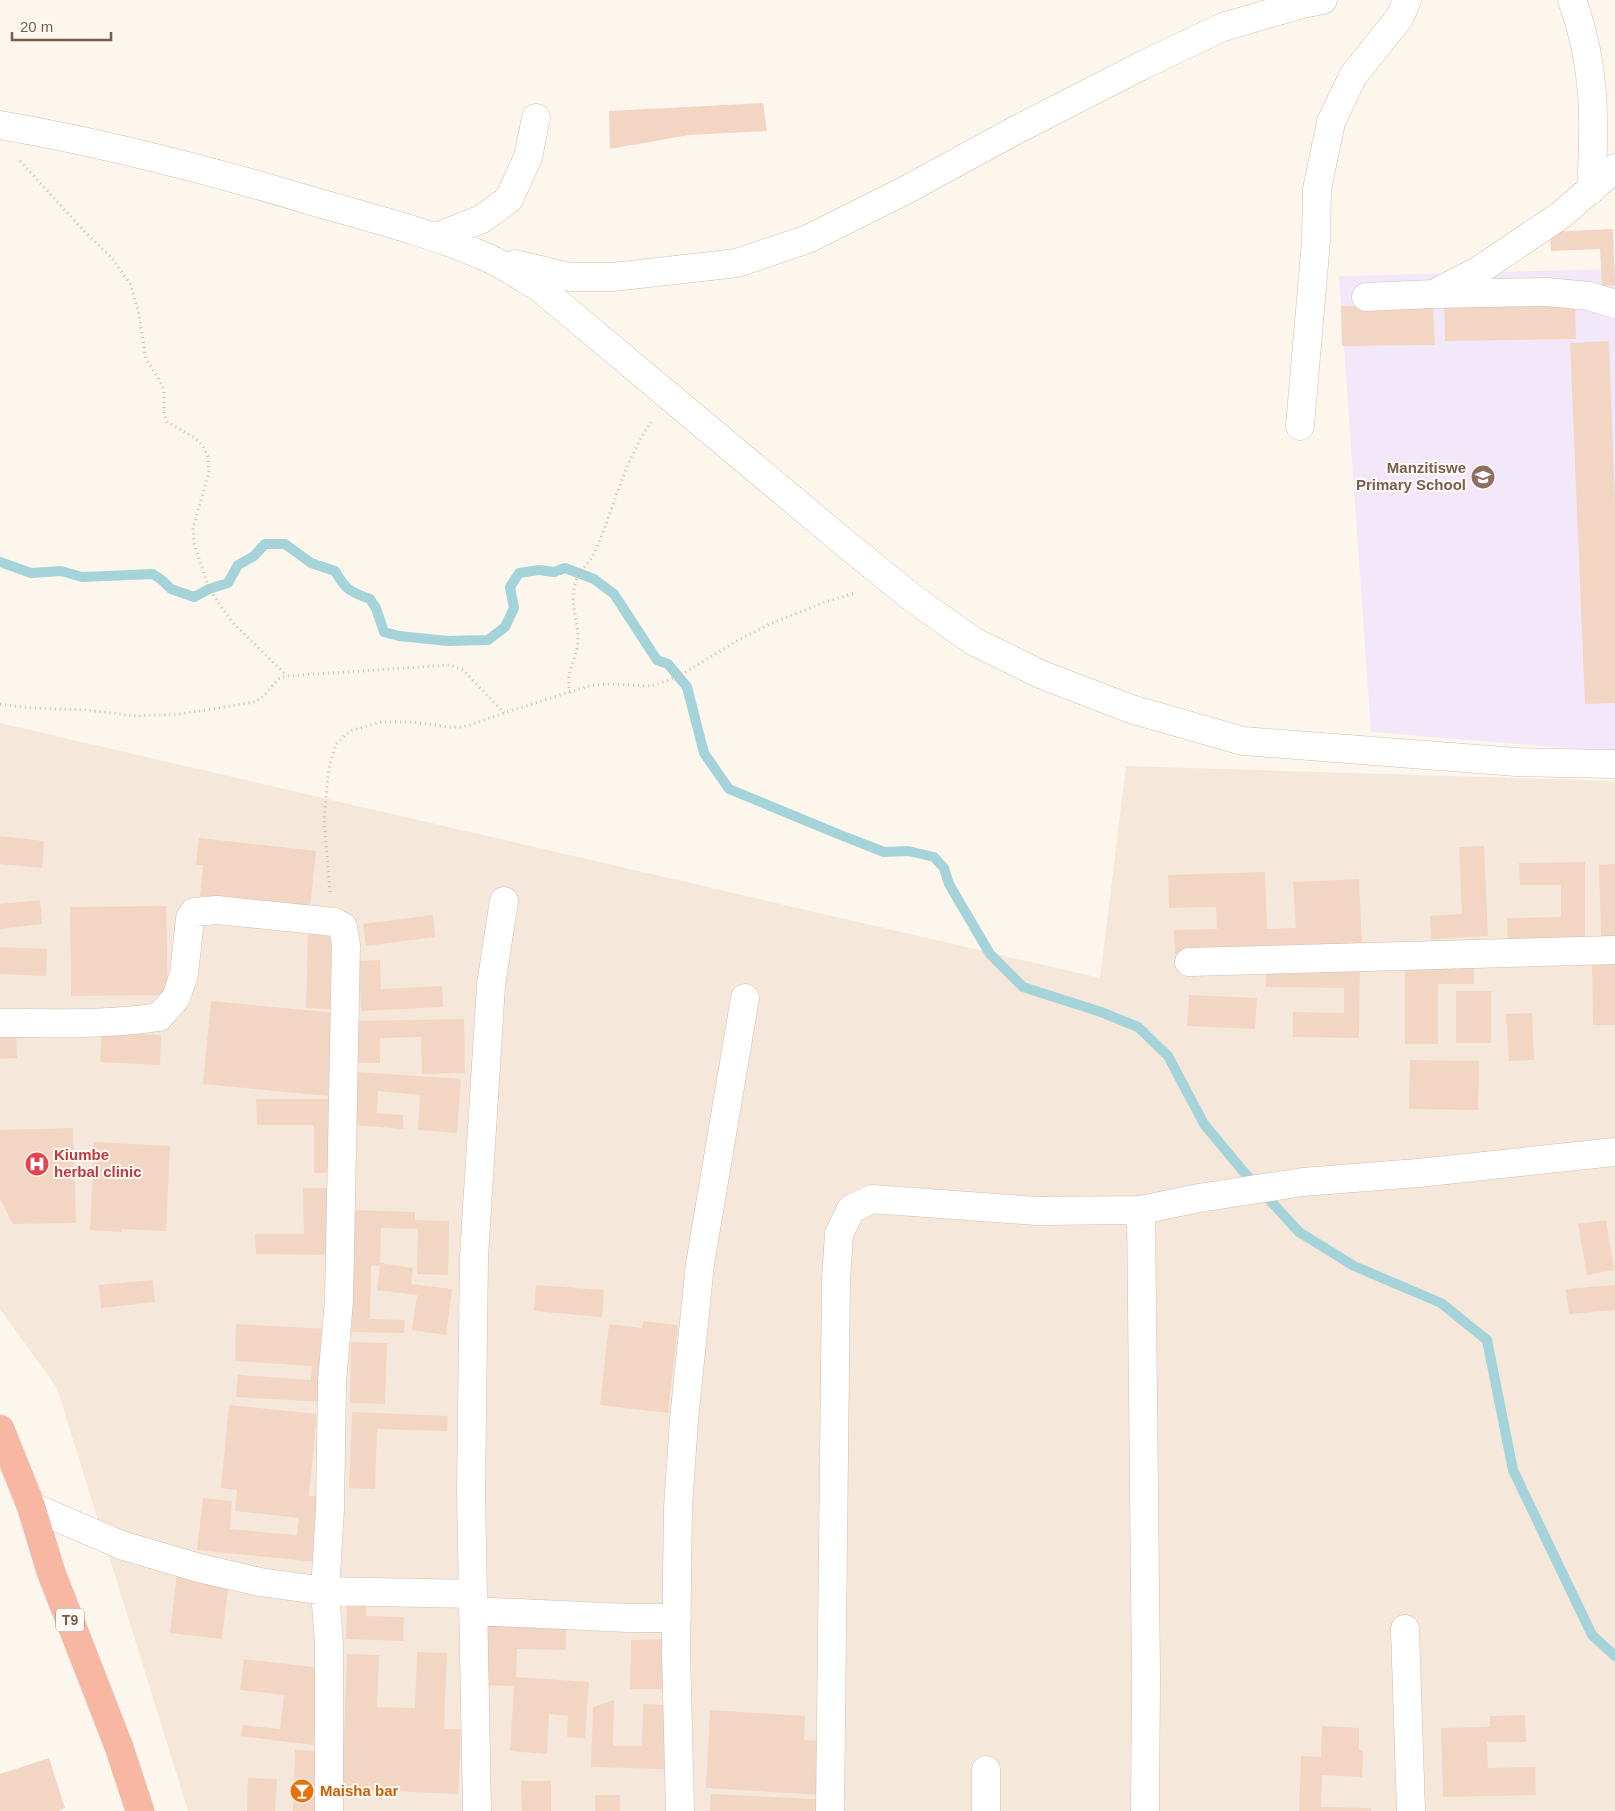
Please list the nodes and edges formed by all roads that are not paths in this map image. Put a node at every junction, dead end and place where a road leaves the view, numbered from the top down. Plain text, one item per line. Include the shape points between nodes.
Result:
1 (1323, 0) edge
2 (1407, 0) edge
3 (1572, 0) edge
4 (536, 118) dead end
5 (0, 125) edge
6 (1615, 168) edge
7 (1591, 190) junction
8 (436, 237) junction
9 (490, 258) junction
10 (1433, 294) junction
11 (1366, 297) dead end
12 (1615, 304) edge
13 (1300, 426) dead end
14 (1615, 764) edge
15 (504, 901) dead end
16 (1615, 950) edge
17 (1189, 962) dead end
18 (745, 998) dead end
19 (0, 1022) edge
20 (1615, 1152) edge
21 (1141, 1210) junction
22 (2, 1439) edge
23 (31, 1506) junction
24 (325, 1591) junction
25 (472, 1602) junction
26 (677, 1618) junction
27 (1405, 1629) dead end
28 (986, 1770) dead end
29 (140, 1811) edge
30 (329, 1811) edge
31 (477, 1811) edge
32 (680, 1811) edge
33 (830, 1811) edge
34 (986, 1811) edge
35 (1145, 1811) edge
36 (1411, 1811) edge

1 - 9 street via 1223,27 808,238 737,263 613,277 570,277
2 - 13 street via 1400,17 1352,76 1331,122 1317,189 1316,241
3 - 7 street via 1585,44 1592,86
4 - 8 street via 528,157 509,199 482,220
5 - 8 street via 44,132 242,180
6 - 7 street
7 - 10 street via 1561,215 1478,271
8 - 9 street
9 - 14 street via 540,288 914,599 973,641 1040,674 1131,709 1243,741 1516,762
10 - 11 street
10 - 12 street via 1546,292 1589,296
15 - 25 street via 491,985 474,1256
16 - 17 street
18 - 26 street via 700,1264 678,1508
19 - 24 street via 159,1018 176,998 184,974 190,918 194,912 217,910 334,922 343,928 346,945 339,1300 332,1382
20 - 21 street via 1303,1182
21 - 33 street via 1037,1211 872,1199 851,1209 839,1234 836,1280
21 - 35 street
22 - 23 highway, T9
23 - 24 street via 157,1557 260,1582
23 - 29 highway, T9 via 51,1572
24 - 25 street
24 - 30 street via 329,1644
25 - 26 street via 619,1618
25 - 31 street
26 - 32 street
27 - 36 street
28 - 34 street

